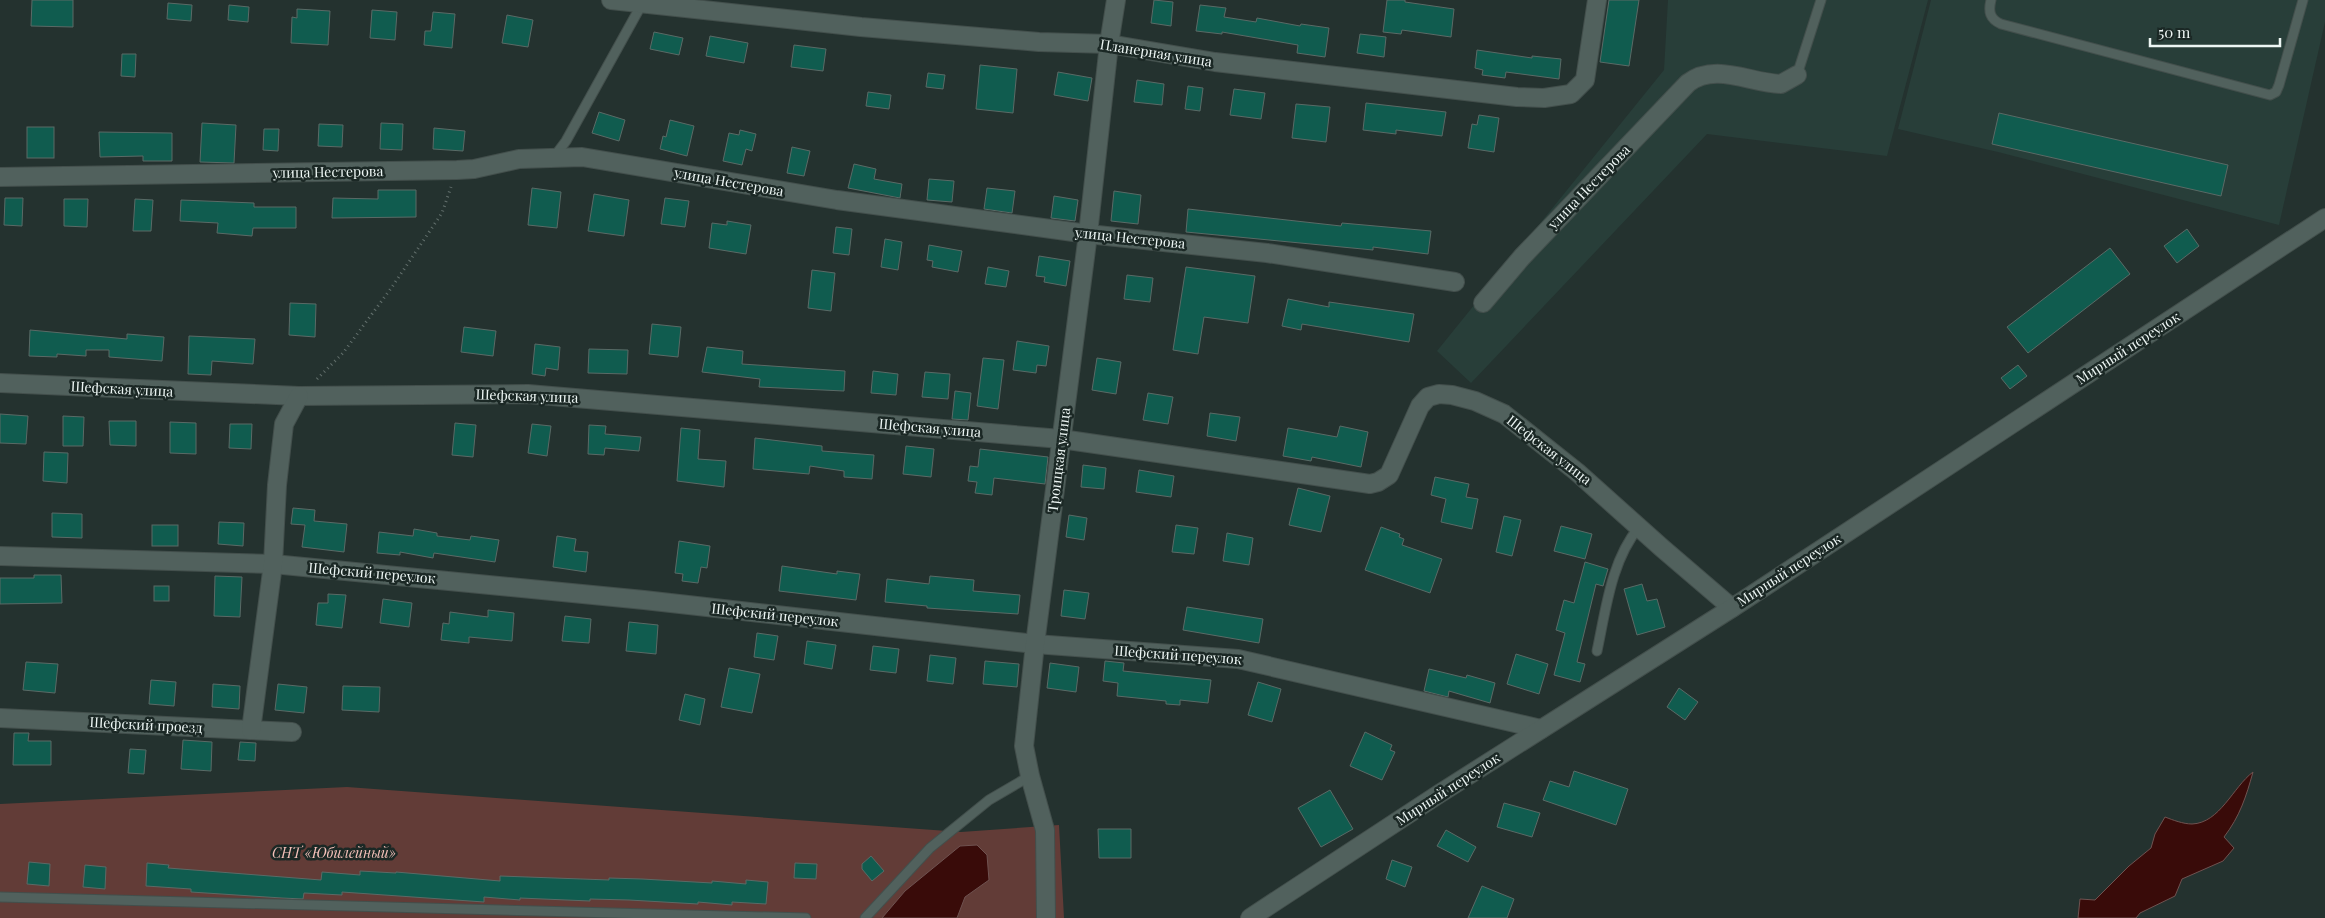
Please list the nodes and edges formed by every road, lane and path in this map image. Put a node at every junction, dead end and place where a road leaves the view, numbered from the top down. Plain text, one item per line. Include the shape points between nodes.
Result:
1 (611, 0) edge
2 (1116, 0) edge
3 (1597, 0) edge
4 (1821, 0) edge
5 (1991, 0) edge
6 (2303, 0) edge
7 (644, 1) edge
8 (1109, 44) junction
9 (1797, 75) joint
10 (554, 157) junction
11 (458, 170) junction
12 (0, 177) edge
13 (2325, 218) edge
14 (1088, 234) junction
15 (1455, 282) dead end
16 (1483, 303) dead end
17 (0, 383) edge
18 (299, 396) junction
19 (1061, 439) junction
20 (1639, 527) junction
21 (0, 556) edge
22 (273, 564) junction
23 (1732, 608) junction
24 (1034, 644) junction
25 (1597, 651) dead end
26 (0, 718) edge
27 (1542, 729) junction
28 (251, 730) junction
29 (292, 732) dead end
30 (1030, 776) junction
31 (0, 897) edge
32 (806, 918) edge
33 (865, 918) edge
34 (1046, 918) edge
35 (1250, 918) edge

1 - 7 street, Планерная улица
2 - 8 street, Троицкая улица
3 - 8 street, Планерная улица via 1585,80 1571,94 1544,98 1215,62
4 - 9 lane
5 - 6 lane via 1990,14 2001,24 2270,95 2279,85
7 - 8 street, Планерная улица via 870,27 1039,42
7 - 10 lane
8 - 14 street, Троицкая улица
9 - 16 street, улица Нестерова via 1781,84 1716,73 1699,74 1529,250
10 - 11 street, улица Нестерова via 519,159
10 - 14 street, улица Нестерова via 582,157 837,200
11 - 12 street, улица Нестерова
11 - 18 path via 442,213 392,287 343,353
13 - 23 street, Мирный переулок
14 - 15 street, улица Нестерова via 1268,254
14 - 19 street, Троицкая улица
17 - 18 street, Шефская улица
18 - 19 street, Шефская улица via 528,394
18 - 22 street via 284,424
19 - 20 street, Шефская улица via 1370,484 1389,475 1420,406 1428,397 1452,395 1504,414 1578,472
19 - 24 street, Троицкая улица
20 - 23 street, Шефская улица
20 - 25 lane via 1627,543 1615,574
21 - 22 street, Шефский переулок
22 - 24 street, Шефский переулок via 654,601
22 - 28 street
23 - 27 street, Мирный переулок
24 - 27 street, Шефский переулок via 1251,660
24 - 30 street, Троицкая улица via 1024,746
26 - 28 street, Шефский проезд
27 - 35 street, Мирный переулок
28 - 29 street, Шефский проезд
30 - 33 lane via 989,800 930,848
30 - 34 street, Троицкая улица via 1045,830
31 - 32 lane

